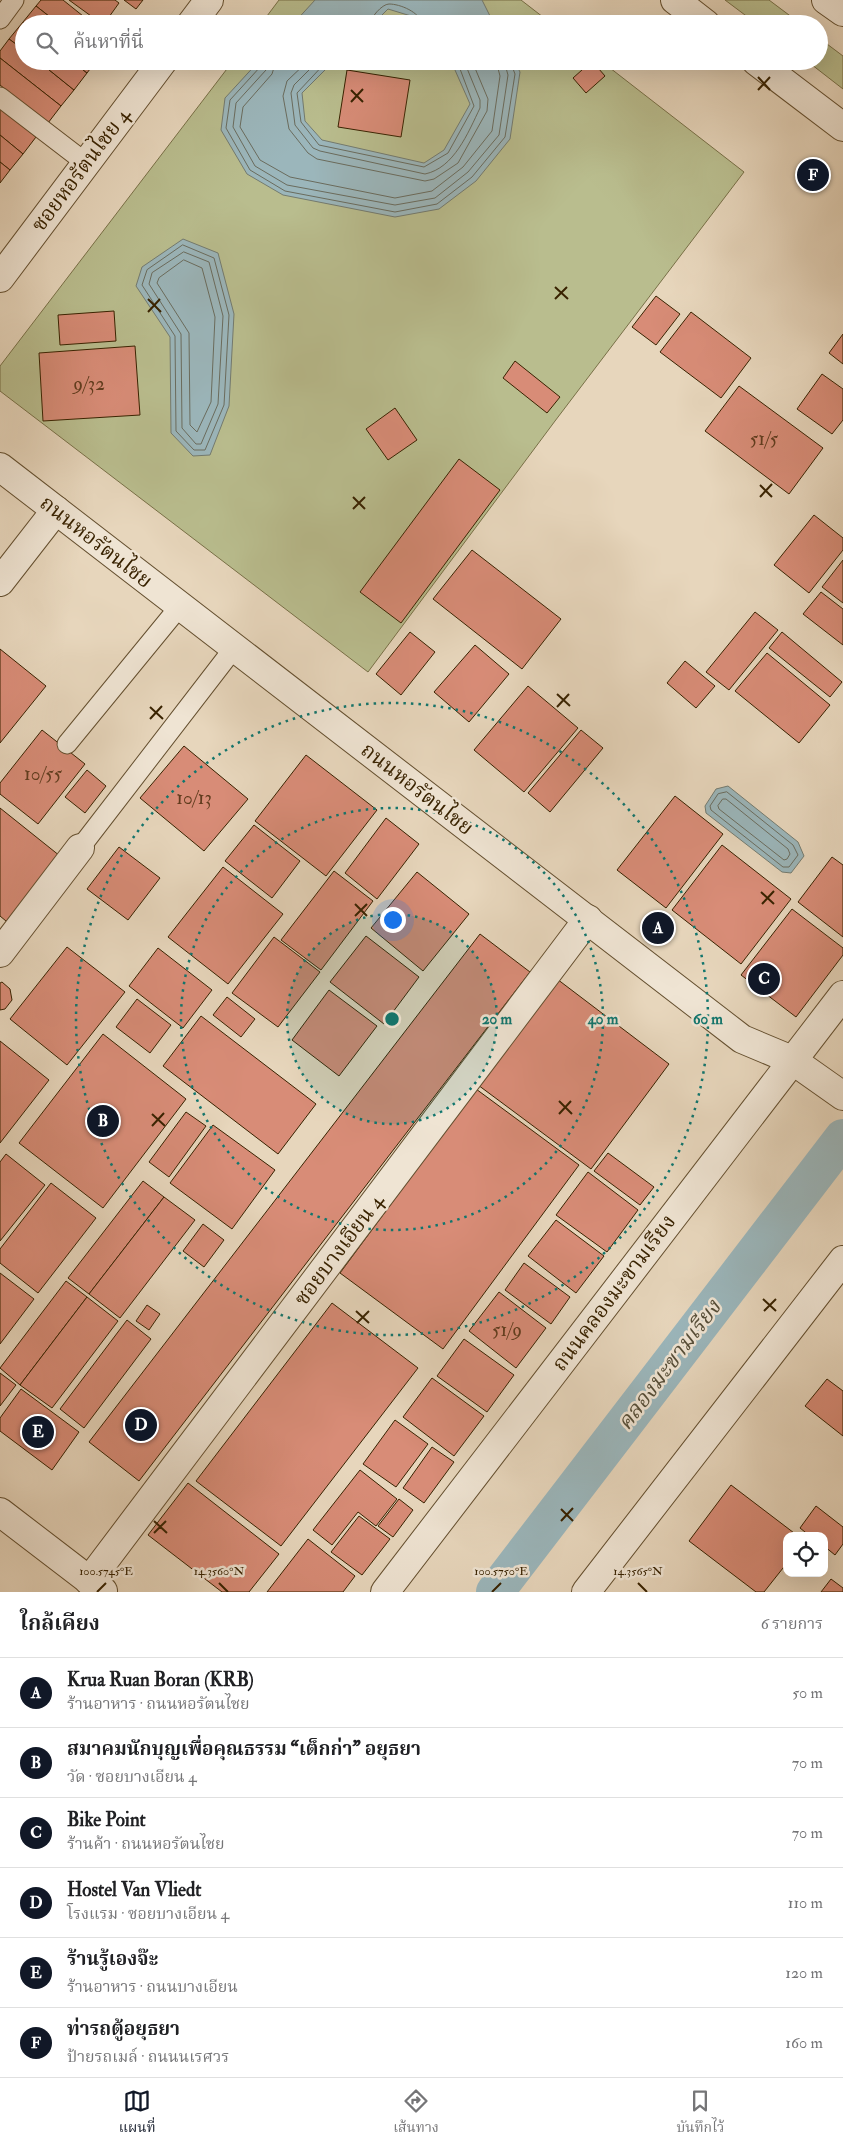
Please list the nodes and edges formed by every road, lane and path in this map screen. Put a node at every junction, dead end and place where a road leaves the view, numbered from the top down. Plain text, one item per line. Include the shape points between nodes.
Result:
1 (14, 0) edge
2 (209, 0) edge
3 (675, 0) edge
4 (826, 0) edge
5 (843, 12) edge
6 (198, 15) edge
7 (694, 15) edge
8 (0, 19) edge
9 (156, 70) edge
10 (768, 70) edge
11 (0, 96) edge
12 (843, 127) edge
13 (86, 163) junction
14 (0, 278) edge
15 (0, 467) edge
16 (56, 510) junction
17 (0, 582) edge
18 (180, 606) junction
19 (234, 648) junction
20 (67, 744) dead end
21 (80, 848) joint
22 (588, 920) junction
23 (0, 953) edge
24 (843, 995) edge
25 (792, 1060) junction
26 (834, 1090) edge
27 (843, 1260) edge
28 (0, 1512) edge
29 (97, 1586) edge
30 (385, 1592) edge
31 (586, 1592) edge

1 - 8 lane
2 - 6 street
3 - 7 street
4 - 5 street
9 - 13 street, ซอยหอรัตนไชย 4
10 - 12 street
11 - 13 lane
13 - 14 street, ซอยหอรัตนไชย 4
15 - 16 street, ถนนหอรัตนไชย
16 - 17 street
16 - 18 street, ถนนหอรัตนไชย
18 - 19 street, ถนนหอรัตนไชย
18 - 20 lane
19 - 21 lane
19 - 22 street, ถนนหอรัตนไชย
21 - 23 street
22 - 25 street, ถนนหอรัตนไชย via 742,1039
22 - 29 street, ซอยบางเอียน 4
24 - 25 street, ถนนคลองมะขามเรียง
25 - 26 street, ถนนหอรัตนไชย
25 - 30 street, ถนนคลองมะขามเรียง
27 - 31 street
28 - 29 street

